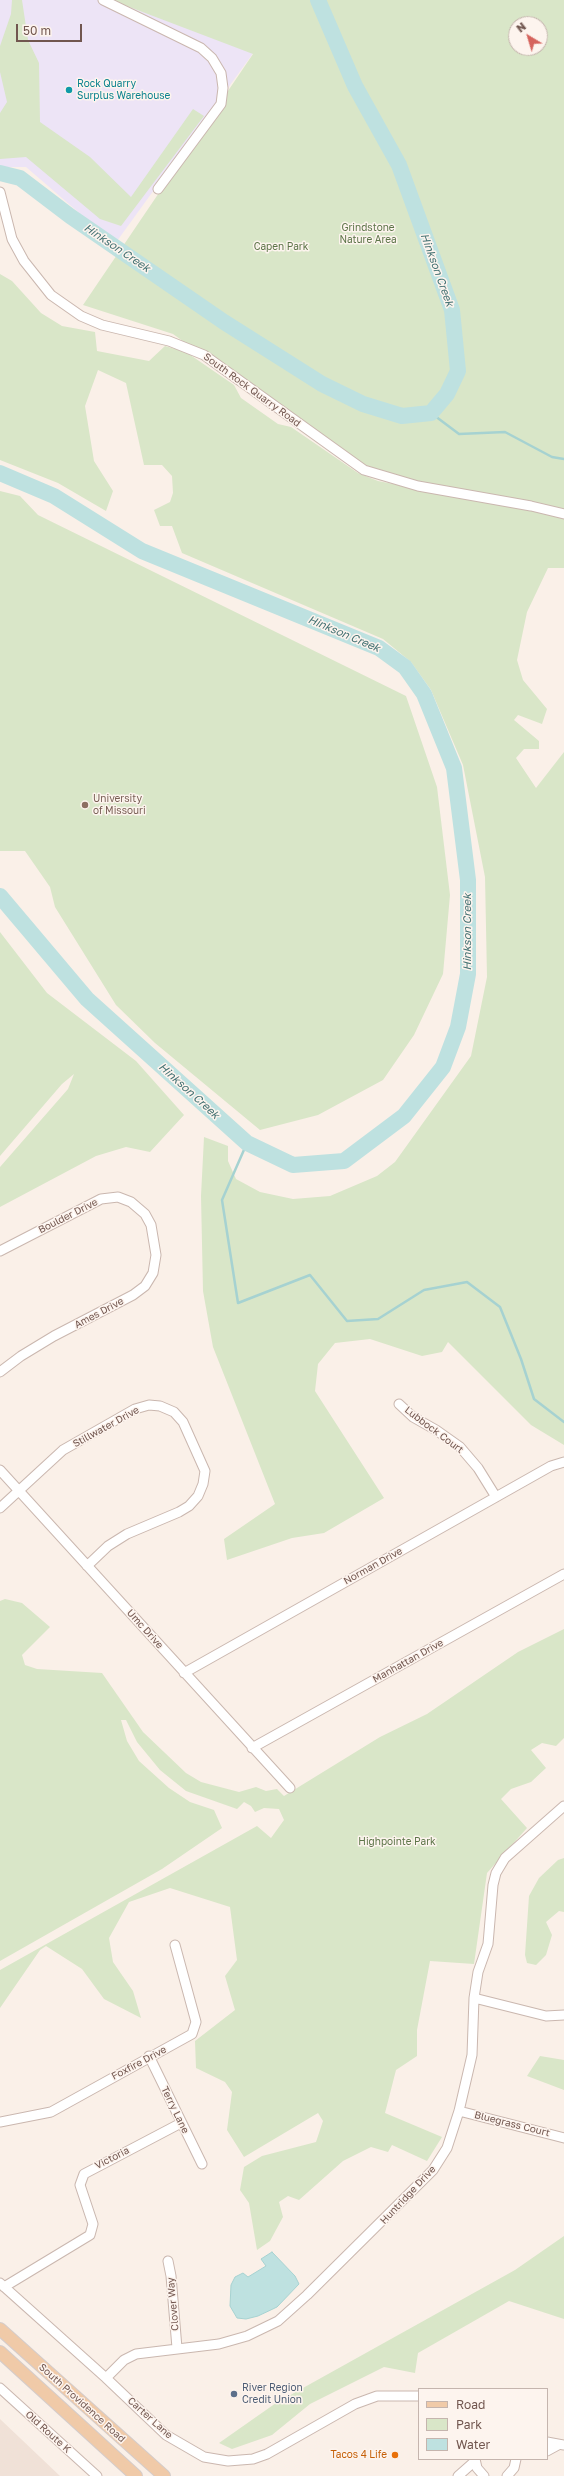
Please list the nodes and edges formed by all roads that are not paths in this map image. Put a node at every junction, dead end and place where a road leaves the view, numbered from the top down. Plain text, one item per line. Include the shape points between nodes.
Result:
1 (103, 0) edge
2 (158, 189) dead end
3 (0, 192) edge
4 (564, 514) edge
5 (151, 1225) joint
6 (0, 1251) edge
7 (0, 1372) edge
8 (399, 1404) dead end
9 (564, 1462) edge
10 (0, 1470) edge
11 (19, 1491) junction
12 (496, 1497) junction
13 (0, 1508) edge
14 (87, 1566) junction
15 (564, 1574) edge
16 (184, 1673) junction
17 (252, 1748) junction
18 (290, 1788) dead end
19 (564, 1806) edge
20 (175, 1945) dead end
21 (474, 1998) junction
22 (564, 2015) edge
23 (149, 2056) junction
24 (460, 2111) junction
25 (0, 2122) edge
26 (181, 2123) junction
27 (564, 2138) edge
28 (202, 2164) dead end
29 (168, 2261) dead end
30 (2, 2285) edge
31 (0, 2329) edge
32 (177, 2348) junction
33 (0, 2352) edge
34 (106, 2378) junction
35 (0, 2388) edge
36 (418, 2396) edge
37 (548, 2442) edge
38 (561, 2445) edge
39 (548, 2451) edge
40 (475, 2460) edge
41 (516, 2462) edge
42 (97, 2476) edge
43 (136, 2476) edge
44 (164, 2476) edge
45 (458, 2476) edge
46 (484, 2476) edge
47 (507, 2476) edge

1 - 2 street via 201,48 212,58 221,73 221,104
3 - 4 street, South Rock Quarry Road via 12,239 37,279 64,306 102,326 168,341 204,355 364,470 418,486
5 - 6 street, Boulder Drive via 145,1214 132,1202 118,1197 101,1199
5 - 7 street, Ames Drive via 156,1255 153,1273 145,1286 134,1295 41,1344
8 - 12 street, Lubbock Court via 413,1417 460,1447 478,1468
9 - 12 street, Norman Drive via 551,1466
10 - 11 street, Umc Drive
11 - 13 street, Stillwater Drive
11 - 14 street, Umc Drive
11 - 14 street, Stillwater Drive via 64,1450 135,1409 149,1405 160,1406 174,1412 183,1422 205,1471 198,1496 179,1512 114,1542
12 - 16 street, Norman Drive
14 - 16 street, Umc Drive
15 - 17 street, Manhattan Drive
16 - 17 street, Umc Drive
17 - 18 street, Umc Drive
19 - 21 street, Huntridge Drive via 505,1858 496,1873 488,1944 478,1972
20 - 23 street, Foxfire Drive via 196,2022 195,2028 186,2038
21 - 22 street via 546,2016
21 - 24 street, Huntridge Drive via 472,2055
23 - 25 street, Foxfire Drive via 51,2112
23 - 26 street, Terry Lane
24 - 27 street, Bluegrass Court
24 - 32 street, Huntridge Drive via 447,2148 433,2170 308,2295 278,2320 247,2336 219,2344
26 - 28 street, Terry Lane
26 - 30 street, Victoria via 84,2174 80,2185 93,2224 90,2234
29 - 32 street, Clover Way
30 - 34 street, Carter Lane
31 - 44 main road, South Providence Road
32 - 34 street, Huntridge Drive via 136,2354 124,2360
33 - 43 main road, South Providence Road
34 - 36 street, Carter Lane via 166,2435 204,2457 228,2461 253,2459 266,2454 355,2404 377,2396
35 - 42 street, Old Route K
37 - 38 street
38 - 39 street
40 - 45 street
40 - 46 street via 477,2468
41 - 47 street

